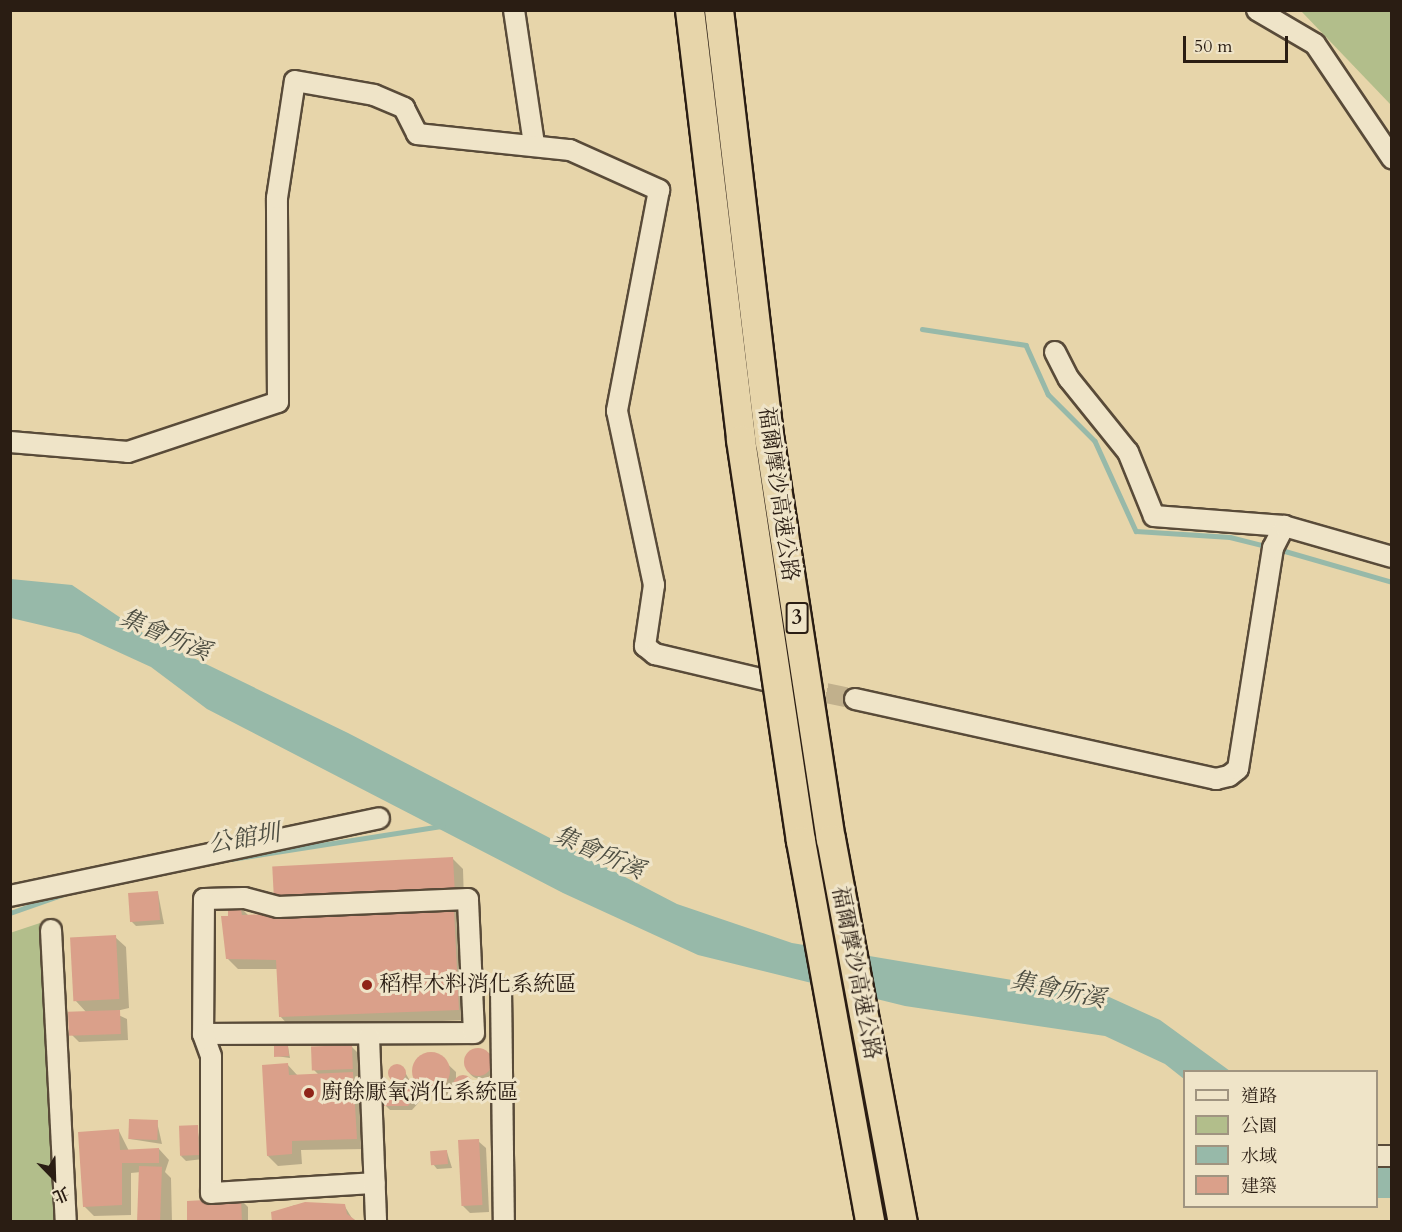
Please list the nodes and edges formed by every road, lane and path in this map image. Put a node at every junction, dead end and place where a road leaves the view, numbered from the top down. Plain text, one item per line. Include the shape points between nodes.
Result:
1 (514, 10) edge
2 (690, 10) edge
3 (719, 10) edge
4 (1257, 10) edge
5 (534, 144) junction
6 (1392, 158) edge
7 (1055, 352) dead end
8 (10, 442) edge
9 (1284, 526) junction
10 (1392, 557) edge
11 (782, 684) tunnel mouth
12 (855, 699) tunnel mouth
13 (380, 818) dead end
14 (10, 896) edge
15 (51, 930) dead end
16 (501, 989) dead end
17 (203, 1034) junction
18 (369, 1037) junction
19 (375, 1183) junction
20 (66, 1221) edge
21 (376, 1221) edge
22 (504, 1221) edge
23 (870, 1221) edge
24 (903, 1221) edge

1 - 5 street
2 - 23 highway, 福爾摩沙高速公路 / 3, bridge via 741,440 801,841
3 - 24 highway, 福爾摩沙高速公路 / 3, bridge via 773,465 831,839
4 - 6 street via 1315,44
5 - 8 street via 417,134 404,108 374,94 295,81 277,198 278,402 173,441 128,452
5 - 11 street via 570,150 659,190 617,411 654,585 645,646 655,654
7 - 9 street via 1069,380 1128,452 1154,516
9 - 10 street via 1299,526
9 - 12 street via 1273,548 1238,769 1229,776 1216,779
13 - 14 street
15 - 20 street
16 - 22 street
17 - 18 street
17 - 18 street via 204,899 244,898 278,907 468,899 474,1033
17 - 19 street via 210,1056 212,1192
18 - 19 street
19 - 21 street

